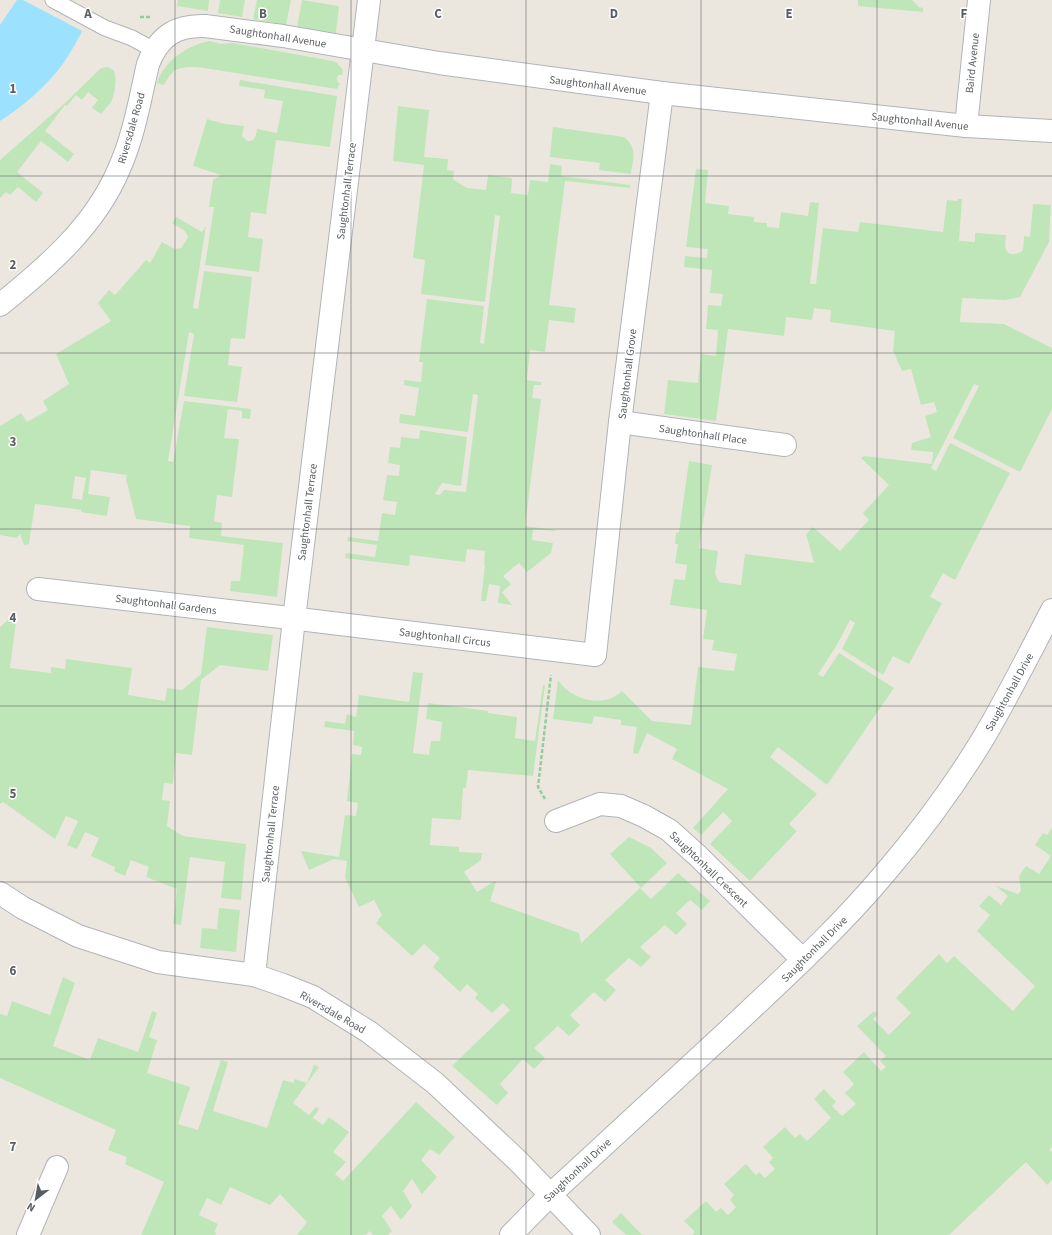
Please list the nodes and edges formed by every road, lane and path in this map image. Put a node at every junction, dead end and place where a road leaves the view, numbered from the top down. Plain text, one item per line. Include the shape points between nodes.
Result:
1 (53, 0) edge
2 (369, 0) edge
3 (979, 0) edge
4 (154, 50) junction
5 (363, 50) junction
6 (662, 93) junction
7 (966, 126) junction
8 (1052, 131) edge
9 (0, 305) edge
10 (620, 422) junction
11 (785, 445) dead end
12 (38, 589) dead end
13 (1052, 610) edge
14 (294, 619) junction
15 (554, 651) junction
16 (595, 656) joint
17 (556, 821) joint
18 (0, 893) edge
19 (803, 960) junction
20 (254, 975) junction
21 (57, 1167) dead end
22 (550, 1195) junction
23 (28, 1235) edge
24 (511, 1235) edge
25 (589, 1235) edge

1 - 4 lane
2 - 5 street, Saughtonhall Terrace
3 - 7 street, Baird Avenue
4 - 5 street, Saughtonhall Avenue via 168,35 182,28 205,26
4 - 9 street, Riversdale Road via 148,64 129,143 119,170 101,203 77,235
5 - 6 street, Saughtonhall Avenue via 439,64
5 - 14 street, Saughtonhall Terrace
6 - 7 street, Saughtonhall Avenue
6 - 10 street, Saughtonhall Grove
7 - 8 street, Saughtonhall Avenue
10 - 11 street, Saughtonhall Place
10 - 16 street, Saughtonhall Grove
12 - 14 street, Saughtonhall Gardens
13 - 19 street, Saughtonhall Drive via 983,739 956,781 886,873
14 - 15 street, Saughtonhall Circus
14 - 20 street, Saughtonhall Terrace
15 - 16 street, Saughtonhall Circus
15 - 17 path via 538,787
17 - 19 street, Saughtonhall Crescent via 600,804 621,806 669,830
18 - 20 street, Riversdale Road via 23,908 78,936 158,962
19 - 22 street, Saughtonhall Drive
20 - 22 street, Riversdale Road via 313,997 369,1032 435,1083 498,1141
21 - 23 street
22 - 24 street, Saughtonhall Drive
22 - 25 street, Riversdale Road

